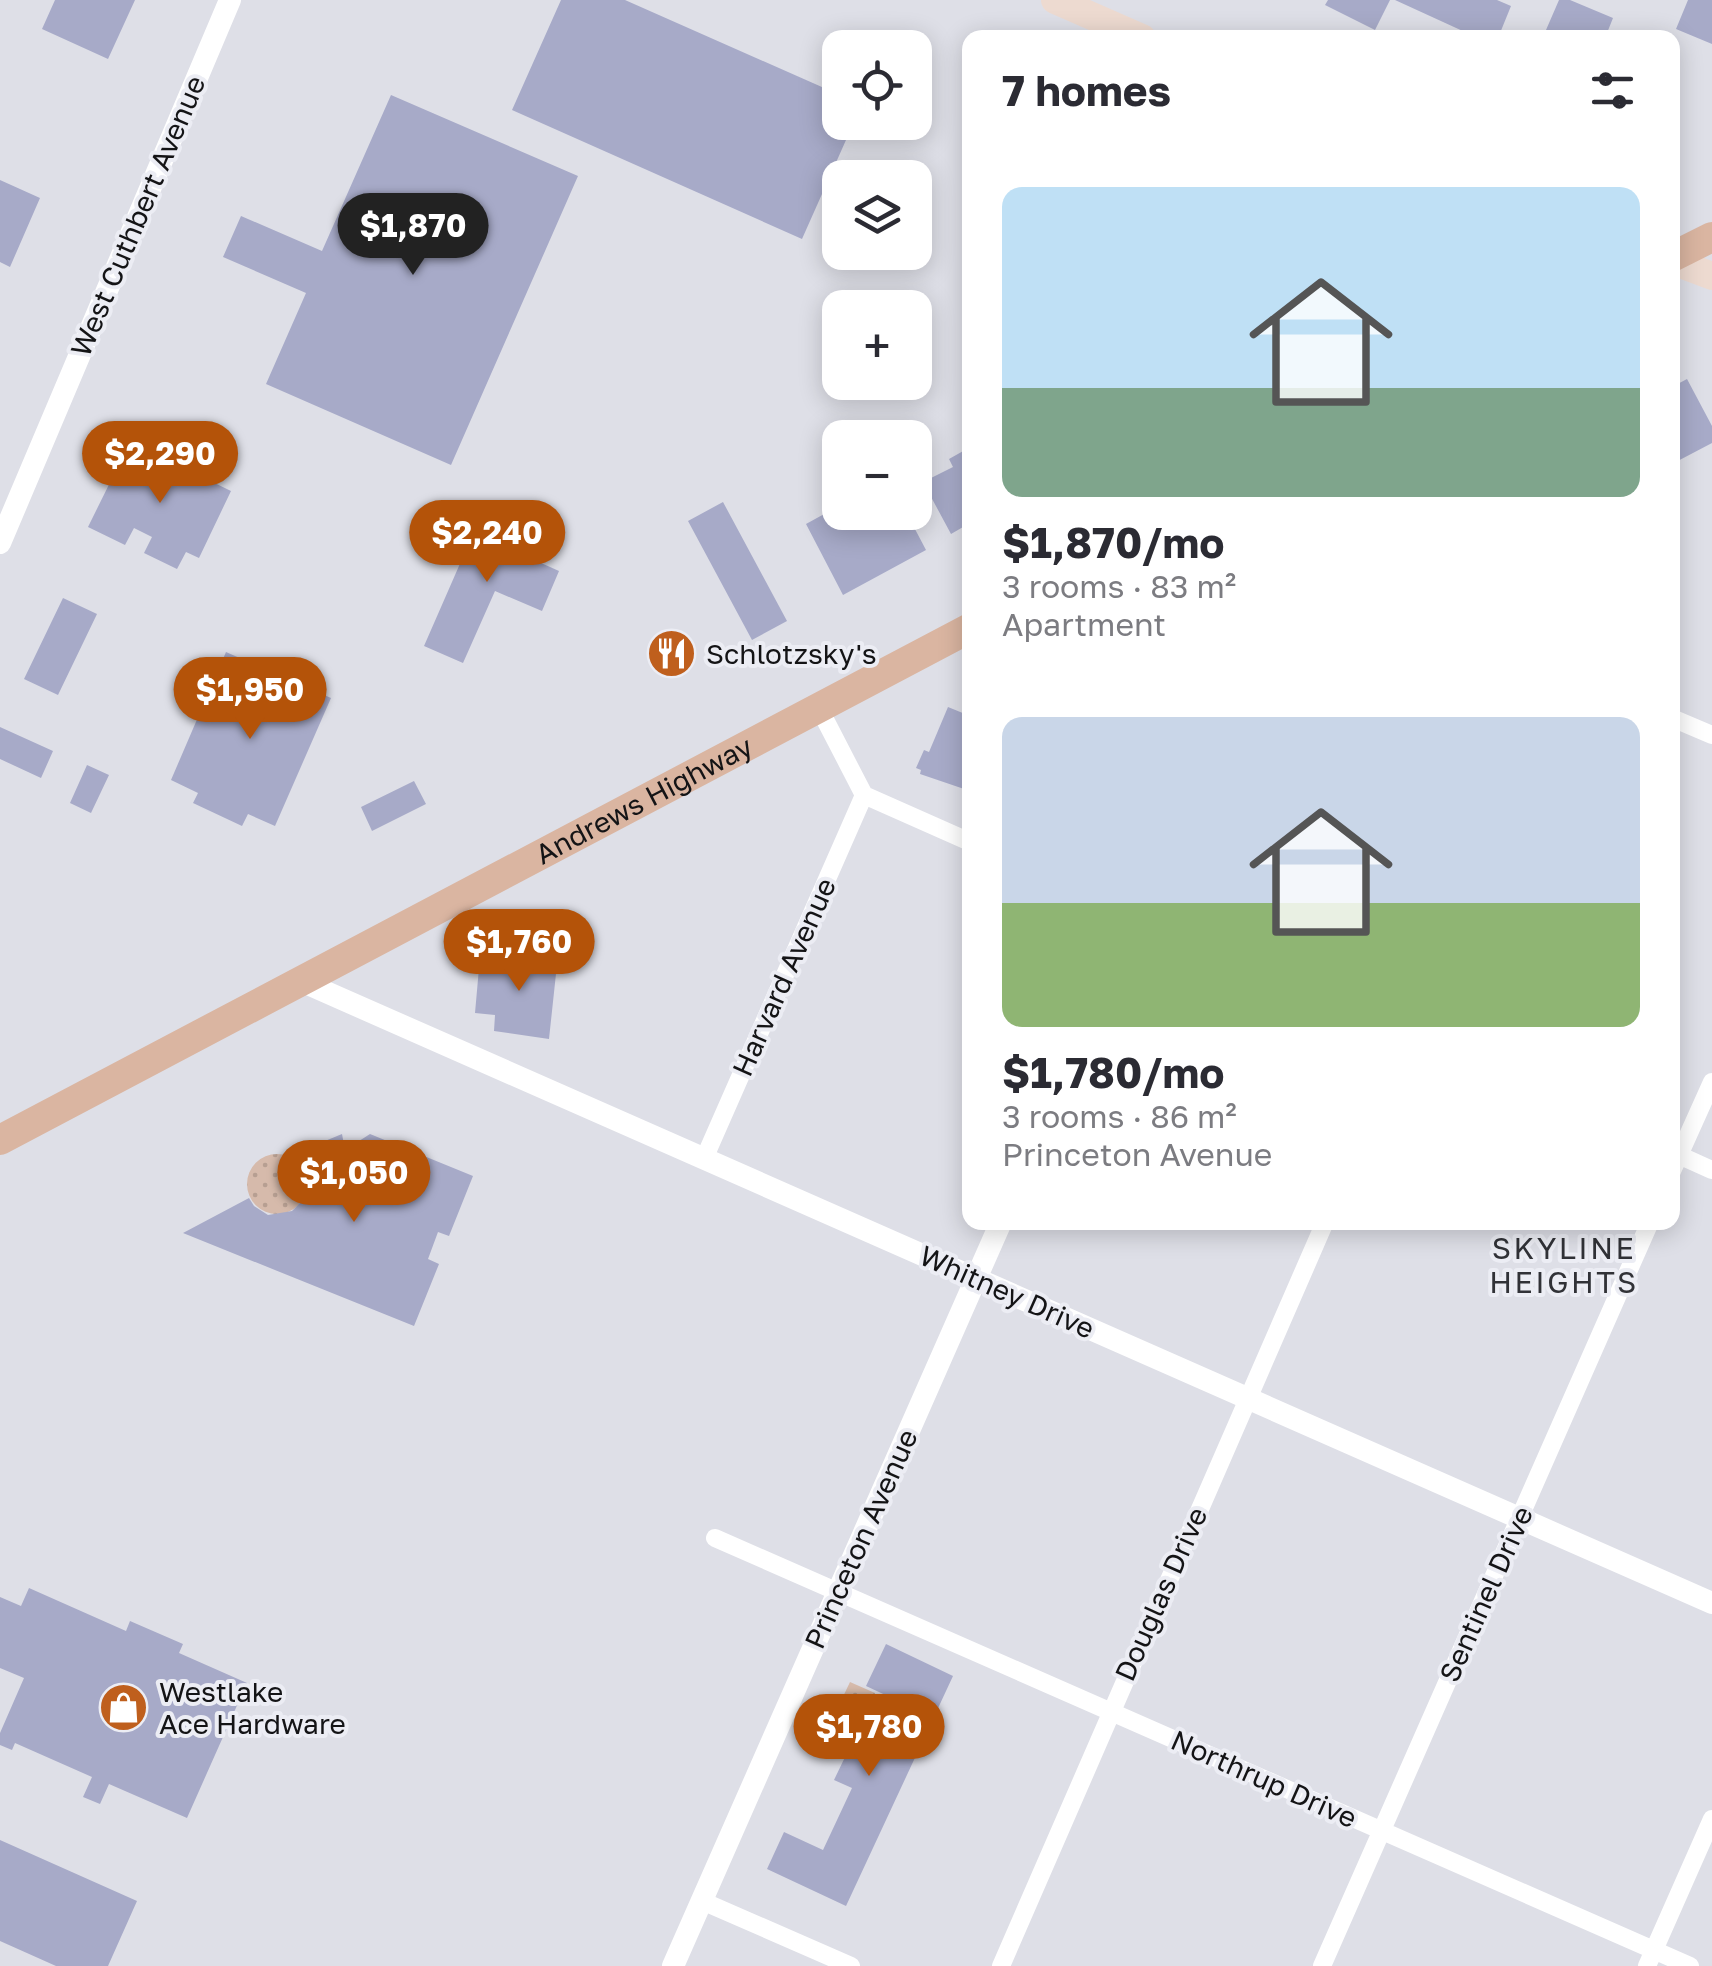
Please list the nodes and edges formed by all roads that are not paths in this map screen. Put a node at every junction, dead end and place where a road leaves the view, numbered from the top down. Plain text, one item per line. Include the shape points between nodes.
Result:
1 (230, 0) edge
2 (1055, 0) edge
3 (1124, 30) edge
4 (1712, 236) edge
5 (1680, 254) edge
6 (1680, 262) edge
7 (1712, 276) edge
8 (0, 544) edge
9 (962, 632) edge
10 (819, 708) junction
11 (1680, 722) edge
12 (1712, 736) edge
13 (864, 795) junction
14 (962, 838) edge
15 (301, 981) junction
16 (1712, 1082) edge
17 (0, 1140) edge
18 (1680, 1149) edge
19 (704, 1159) junction
20 (1680, 1161) edge
21 (1712, 1170) edge
22 (998, 1230) edge
23 (1321, 1230) edge
24 (1646, 1230) edge
25 (977, 1278) junction
26 (1247, 1398) junction
27 (1520, 1518) junction
28 (714, 1538) dead end
29 (838, 1591) junction
30 (1712, 1603) edge
31 (1109, 1712) junction
32 (1712, 1818) edge
33 (1382, 1831) junction
34 (702, 1901) junction
35 (1650, 1958) edge
36 (673, 1966) edge
37 (851, 1966) edge
38 (1001, 1966) edge
39 (1322, 1966) edge
40 (1690, 1966) edge

1 - 8 street, West Cuthbert Avenue
2 - 3 main road
4 - 5 main road
6 - 7 main road
9 - 10 main road, Andrews Highway
10 - 13 street
10 - 15 main road, Andrews Highway
11 - 12 street
13 - 14 street
13 - 19 street, Harvard Avenue
15 - 17 main road, Andrews Highway
15 - 19 street, Whitney Drive
16 - 18 street
19 - 25 street, Whitney Drive
20 - 21 street
22 - 25 street, Princeton Avenue
23 - 26 street, Douglas Drive
24 - 27 street, Sentinel Drive
25 - 26 street, Whitney Drive
25 - 29 street, Princeton Avenue
26 - 27 street, Whitney Drive
26 - 31 street, Douglas Drive
27 - 30 street, Whitney Drive
27 - 33 street, Sentinel Drive
28 - 29 street, Northrup Drive
29 - 31 street, Northrup Drive
29 - 34 street, Princeton Avenue
31 - 33 street, Northrup Drive
31 - 38 street, Douglas Drive
32 - 35 street
33 - 35 street, Northrup Drive
33 - 39 street, Sentinel Drive
34 - 36 street, Princeton Avenue
34 - 37 street
35 - 40 street, Northrup Drive

